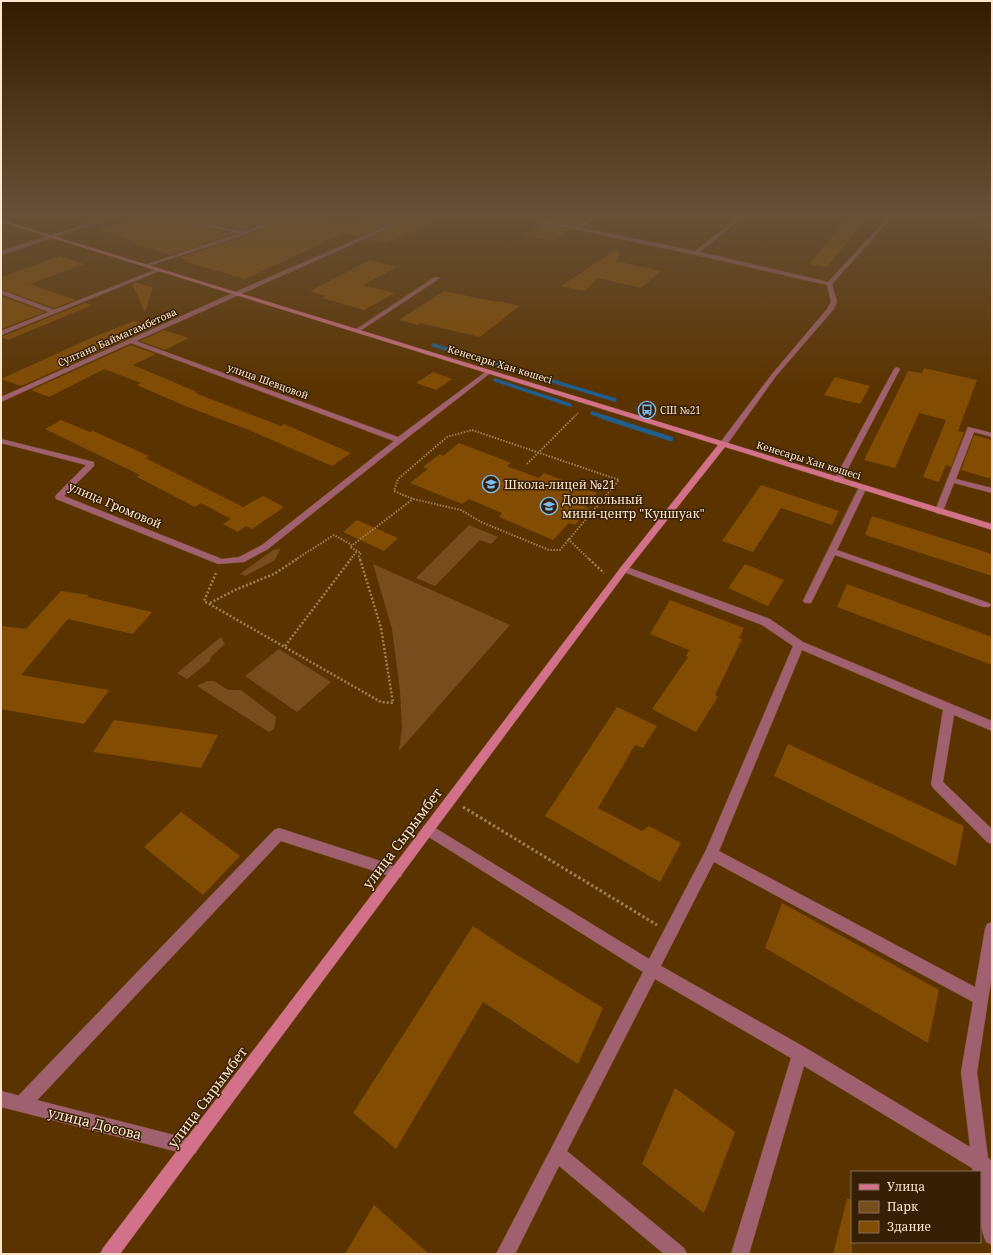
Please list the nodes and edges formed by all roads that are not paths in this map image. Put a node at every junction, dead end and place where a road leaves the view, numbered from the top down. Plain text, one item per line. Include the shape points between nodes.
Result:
1 (150, 274) edge
2 (171, 274) edge
3 (282, 274) edge
4 (784, 274) edge
5 (839, 274) edge
6 (437, 278) dead end
7 (829, 284) junction
8 (1, 292) edge
9 (237, 293) junction
10 (54, 312) junction
11 (358, 330) junction
12 (1, 333) edge
13 (130, 341) junction
14 (897, 369) dead end
15 (490, 371) junction
16 (1, 400) edge
17 (992, 435) edge
18 (399, 440) junction
19 (1, 441) edge
20 (723, 444) junction
21 (838, 480) junction
22 (951, 480) junction
23 (863, 488) junction
24 (992, 491) edge
25 (939, 511) junction
26 (992, 527) edge
27 (832, 551) junction
28 (624, 569) junction
29 (808, 601) dead end
30 (986, 605) dead end
31 (799, 645) junction
32 (949, 708) junction
33 (992, 726) edge
34 (428, 830) junction
35 (992, 838) edge
36 (712, 854) junction
37 (396, 872) junction
38 (992, 929) edge
39 (652, 969) junction
40 (981, 998) junction
41 (800, 1054) junction
42 (1, 1099) edge
43 (22, 1104) junction
44 (190, 1147) junction
45 (557, 1153) junction
46 (986, 1167) edge
47 (992, 1236) edge
48 (109, 1254) edge
49 (505, 1254) edge
50 (678, 1254) edge
51 (740, 1254) edge

1 - 10 street
2 - 9 main road, Кенесары Хан көшесі
3 - 9 street, Султана Баймагамбетова
4 - 7 street
5 - 7 street
6 - 11 street
7 - 20 street via 834,302 830,310 774,375
8 - 10 street
9 - 11 main road, Кенесары Хан көшесі
9 - 13 street, Султана Баймагамбетова
10 - 12 street
11 - 15 main road, Кенесары Хан көшесі
13 - 16 street, Султана Баймагамбетова
13 - 18 street, улица Шевцовой
14 - 21 street
15 - 18 street, улица Громовой
15 - 20 main road, Кенесары Хан көшесі
17 - 22 street via 971,429
18 - 19 street, улица Громовой via 265,547 241,560 221,562 59,497 91,464
20 - 21 main road, Кенесары Хан көшесі
20 - 28 main road, улица Сырымбет
21 - 23 main road, Кенесары Хан көшесі
22 - 24 street
22 - 25 street
23 - 25 main road, Кенесары Хан көшесі
23 - 27 street
25 - 26 main road, Кенесары Хан көшесі
27 - 29 street
27 - 30 street
28 - 31 street via 766,622
28 - 34 main road, улица Сырымбет
31 - 32 street
31 - 36 street
32 - 33 street
32 - 35 street via 937,784
34 - 37 main road, улица Сырымбет
34 - 39 street
36 - 39 street
36 - 40 street
37 - 43 street via 279,834
37 - 44 main road, улица Сырымбет
38 - 40 street
39 - 41 street
39 - 45 street
40 - 46 street via 969,1072
41 - 46 street
41 - 51 street
42 - 43 street, улица Досова
43 - 44 street, улица Досова
44 - 48 main road, улица Сырымбет
45 - 49 street
45 - 50 street
46 - 47 street

